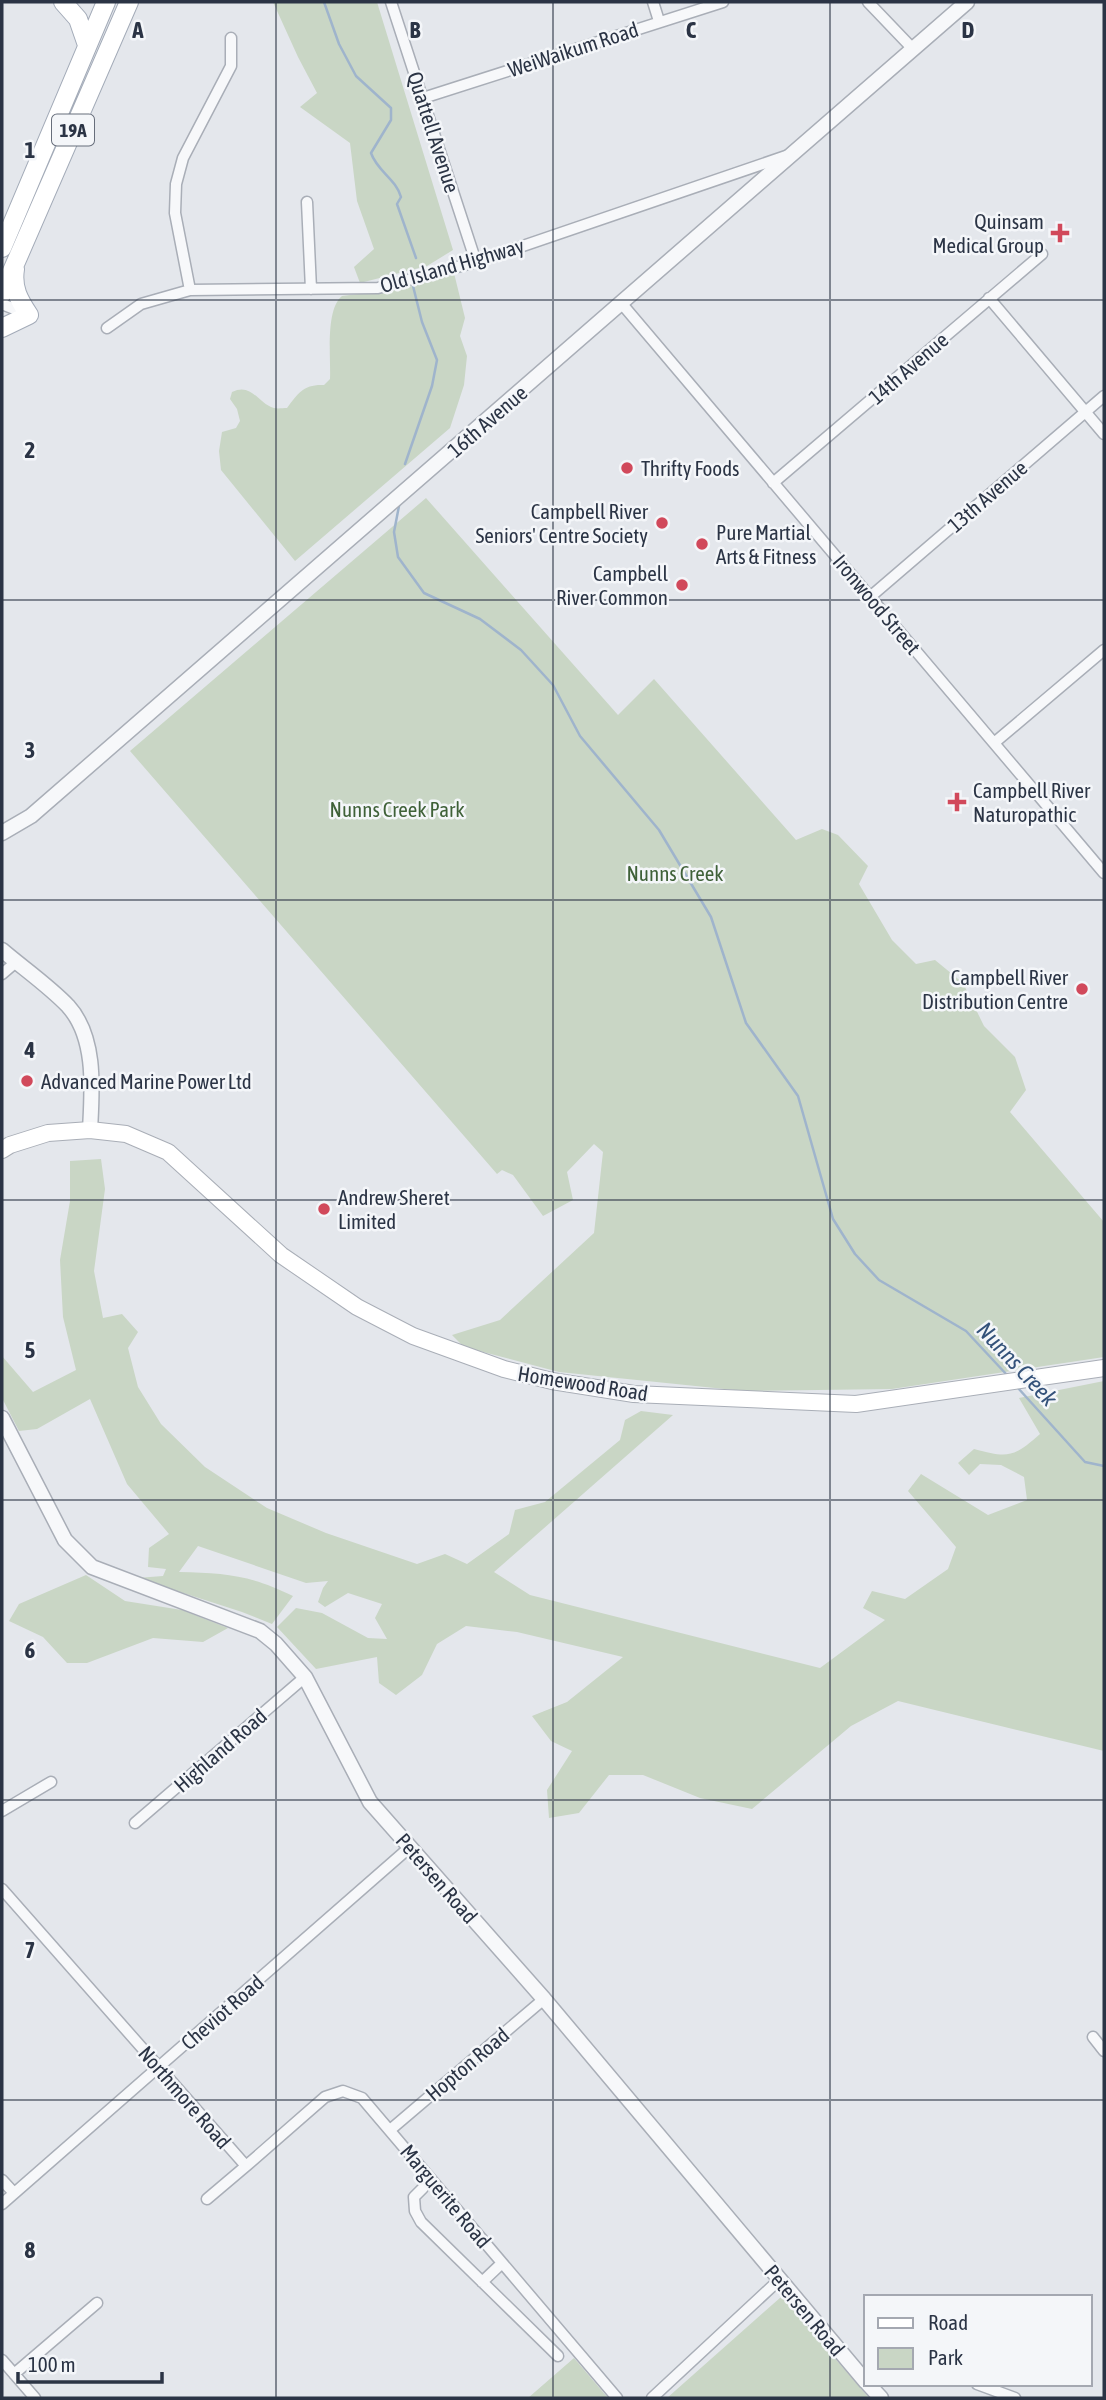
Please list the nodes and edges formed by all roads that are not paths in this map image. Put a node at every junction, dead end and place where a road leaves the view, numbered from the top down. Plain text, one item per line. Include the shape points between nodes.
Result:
1 (63, 2) edge
2 (106, 2) edge
3 (129, 2) edge
4 (391, 2) edge
5 (653, 2) edge
6 (723, 2) edge
7 (869, 2) edge
8 (967, 2) edge
9 (659, 21) junction
10 (231, 38) dead end
11 (87, 46) junction
12 (912, 48) junction
13 (423, 99) junction
14 (792, 154) junction
15 (27, 189) junction
16 (307, 202) dead end
17 (2, 233) edge
18 (2, 248) edge
19 (1042, 254) dead end
20 (17, 259) junction
21 (476, 262) junction
22 (311, 289) junction
23 (190, 290) junction
24 (2, 293) edge
25 (989, 298) junction
26 (2, 304) edge
27 (622, 304) junction
28 (29, 315) junction
29 (2, 328) edge
30 (107, 328) dead end
31 (1104, 396) edge
32 (1086, 412) junction
33 (1104, 434) edge
34 (774, 483) junction
35 (870, 597) junction
36 (1102, 655) edge
37 (994, 743) junction
38 (2, 833) edge
39 (1104, 873) edge
40 (2, 950) edge
41 (16, 962) junction
42 (2, 974) edge
43 (90, 1130) junction
44 (2, 1150) edge
45 (1104, 1368) edge
46 (2, 1419) edge
47 (306, 1677) junction
48 (51, 1782) dead end
49 (2, 1811) edge
50 (135, 1823) dead end
51 (410, 1847) junction
52 (2, 1889) edge
53 (544, 1999) junction
54 (1093, 2037) dead end
55 (1104, 2051) edge
56 (159, 2067) junction
57 (390, 2130) junction
58 (246, 2166) junction
59 (2, 2180) edge
60 (423, 2189) dead end
61 (14, 2193) junction
62 (207, 2199) dead end
63 (2, 2204) edge
64 (502, 2263) junction
65 (779, 2280) junction
66 (482, 2282) junction
67 (97, 2303) dead end
68 (558, 2356) dead end
69 (2, 2360) edge
70 (14, 2374) junction
71 (864, 2375) edge
72 (982, 2386) edge
73 (35, 2398) edge
74 (617, 2398) edge
75 (652, 2398) edge
76 (1015, 2398) edge

1 - 11 main road via 78,19
2 - 11 main road, 19A
3 - 20 main road, 19A
4 - 13 street, Quattell Avenue
5 - 9 street
6 - 9 street, WeiWaikum Road
7 - 12 street
8 - 12 street, 16th Avenue
9 - 13 street, WeiWaikum Road
10 - 23 street via 231,66 183,158 176,184 175,212
11 - 15 main road, 19A
12 - 14 street, 16th Avenue
13 - 21 street, Quattell Avenue
14 - 21 street, Old Island Highway
14 - 27 street, 16th Avenue
15 - 17 main road
15 - 18 main road, 19A
16 - 22 street
19 - 25 street, 14th Avenue
20 - 24 main road, 19A
20 - 28 main road via 15,289
21 - 22 street, Old Island Highway via 378,288
22 - 23 street, Old Island Highway
23 - 30 street, Old Island Highway via 141,304
25 - 32 street
25 - 34 street, 14th Avenue
26 - 28 street
27 - 34 street, Ironwood Street
27 - 38 street, 16th Avenue via 31,816
28 - 29 main road
31 - 32 street, 13th Avenue
32 - 33 street
32 - 35 street, 13th Avenue
34 - 35 street, Ironwood Street
35 - 37 street, Ironwood Street
36 - 37 street
37 - 39 street, Ironwood Street
40 - 41 street
41 - 42 street
41 - 43 street via 69,1008 86,1040 92,1074
43 - 44 main road via 48,1133
43 - 45 main road, Homewood Road via 126,1134 168,1152 281,1255 357,1307 413,1336 552,1381 634,1394 856,1404
46 - 47 street, Petersen Road via 65,1540 92,1567 260,1632
47 - 50 street, Highland Road
47 - 51 street, Petersen Road via 370,1802
48 - 49 street
51 - 53 street, Petersen Road
51 - 56 street, Cheviot Road
52 - 56 street, Northmore Road
53 - 57 street, Hopton Road
53 - 65 street, Petersen Road
54 - 55 street
56 - 58 street, Northmore Road
56 - 61 street, Cheviot Road
57 - 58 street, Northmore Road via 362,2098 344,2091 325,2097
57 - 64 street, Marguerite Road
58 - 62 street
59 - 61 street
60 - 66 street, Marguerite Road via 414,2197 421,2222
61 - 63 street, Cheviot Road
64 - 66 street, Marguerite Road
64 - 74 street, Marguerite Road
65 - 71 street, Petersen Road
65 - 75 street
66 - 68 street, Marguerite Road
67 - 70 street
69 - 70 street
70 - 73 street
72 - 76 street

